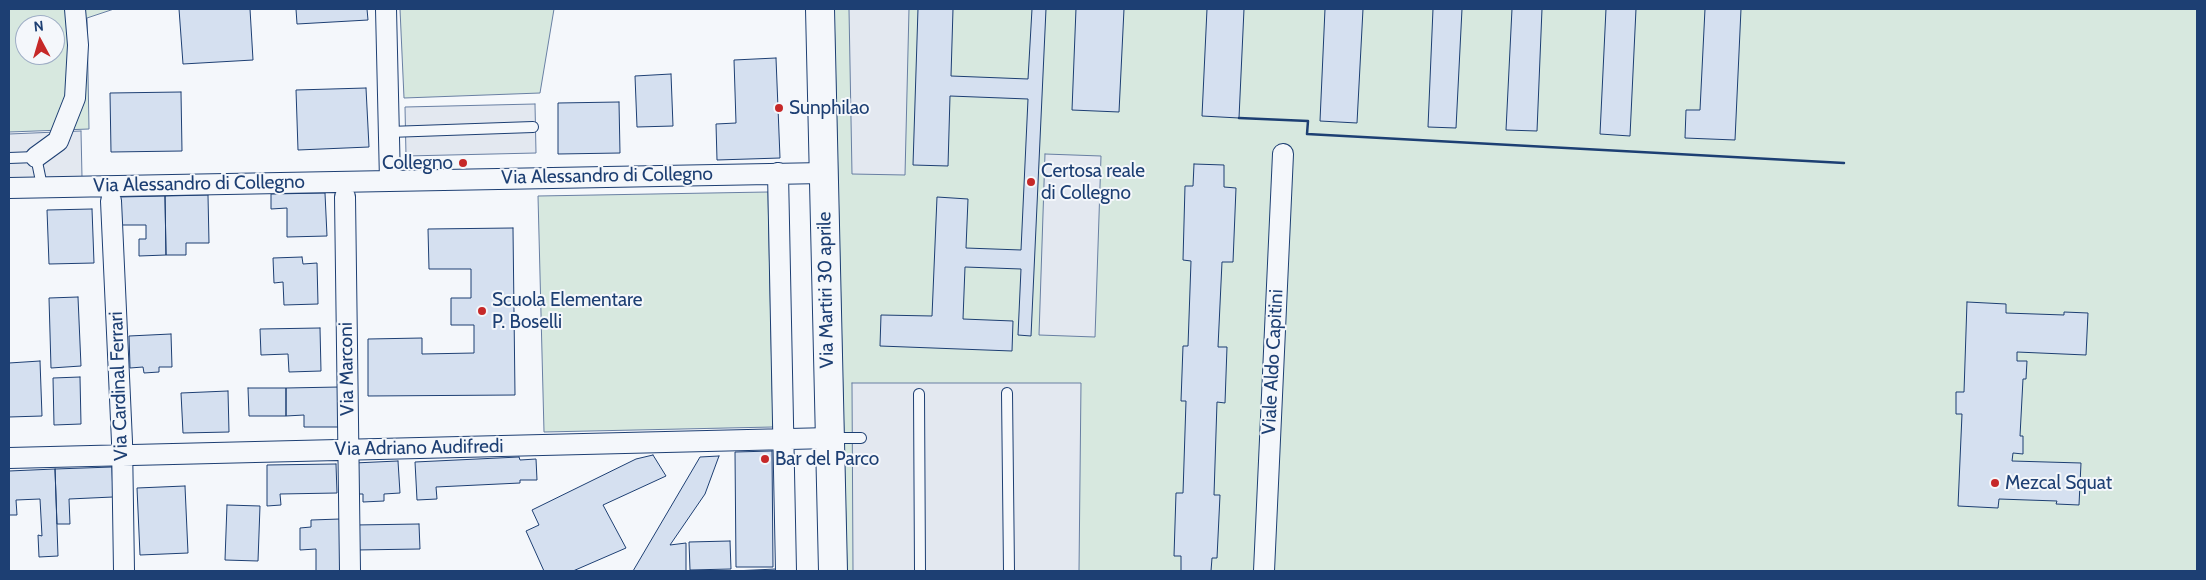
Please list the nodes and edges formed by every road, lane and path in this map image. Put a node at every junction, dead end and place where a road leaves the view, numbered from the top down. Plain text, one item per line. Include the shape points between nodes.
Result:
1 (75, 9) edge
2 (386, 9) edge
3 (820, 9) edge
4 (533, 127) dead end
5 (389, 132) junction
6 (1283, 154) dead end
7 (36, 157) junction
8 (9, 158) edge
9 (778, 173) junction
10 (824, 173) junction
11 (390, 180) junction
12 (42, 186) junction
13 (9, 188) edge
14 (345, 197) dead end
15 (111, 201) dead end
16 (1007, 393) dead end
17 (919, 394) dead end
18 (830, 438) junction
19 (861, 438) dead end
20 (783, 439) junction
21 (347, 449) junction
22 (123, 455) junction
23 (9, 458) edge
24 (124, 571) edge
25 (350, 571) edge
26 (786, 571) edge
27 (832, 571) edge
28 (920, 571) edge
29 (1009, 571) edge
30 (1264, 571) edge

1 - 7 street via 78,45 76,98 58,142
2 - 5 street
3 - 10 street, Via Martiri 30 aprile
4 - 5 lane
5 - 11 street
6 - 30 street, Viale Aldo Capitini
7 - 8 lane
7 - 12 lane
9 - 10 street, Via Alessandro di Collegno
9 - 11 street, Via Alessandro di Collegno
9 - 20 street
10 - 18 street, Via Martiri 30 aprile
11 - 12 street, Via Alessandro di Collegno
12 - 13 street, Via Alessandro di Collegno
14 - 21 street, Via Marconi
15 - 22 street, Via Cardinal Ferrari
16 - 29 lane
17 - 28 lane
18 - 19 lane
18 - 20 street, Via Adriano Audifredi
18 - 27 street, Via Martiri 30 aprile
20 - 21 street, Via Adriano Audifredi
20 - 26 street
21 - 22 street, Via Adriano Audifredi
21 - 25 street, Via Marconi
22 - 23 street, Via Adriano Audifredi
22 - 24 street, Via Cardinal Ferrari

